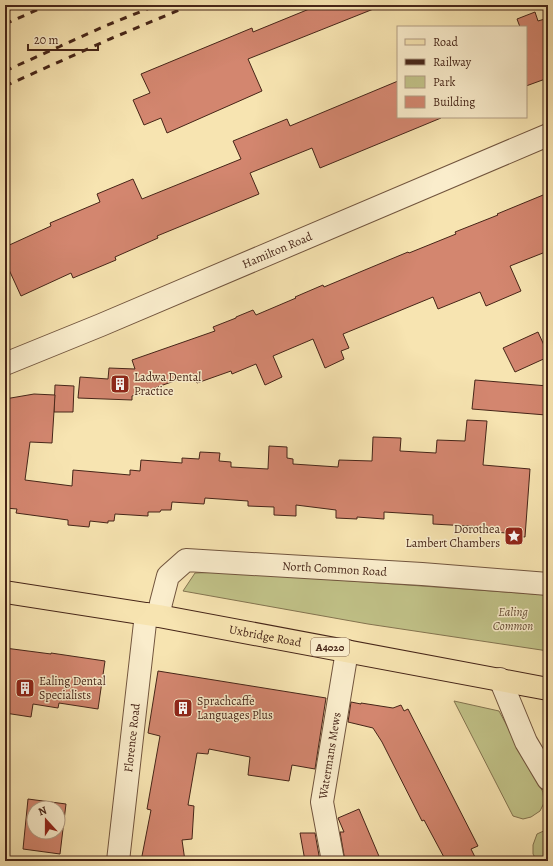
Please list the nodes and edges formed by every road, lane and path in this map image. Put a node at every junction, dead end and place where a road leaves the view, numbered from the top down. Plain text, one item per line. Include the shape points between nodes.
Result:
1 (548, 135) edge
2 (5, 364) edge
3 (548, 584) edge
4 (5, 592) edge
5 (152, 615) junction
6 (347, 650) junction
7 (500, 680) junction
8 (548, 689) edge
9 (548, 779) edge
10 (118, 861) edge
11 (333, 861) edge

1 - 2 street, Hamilton Road
3 - 5 street, North Common Road via 186,560 168,576 161,603
4 - 5 main road, Uxbridge Road / A4020
5 - 6 main road, Uxbridge Road / A4020
5 - 10 street, Florence Road
6 - 7 main road, Uxbridge Road / A4020
6 - 11 street, Watermans Mews via 322,802
7 - 8 main road, Uxbridge Road / A4020
7 - 9 street via 526,742

